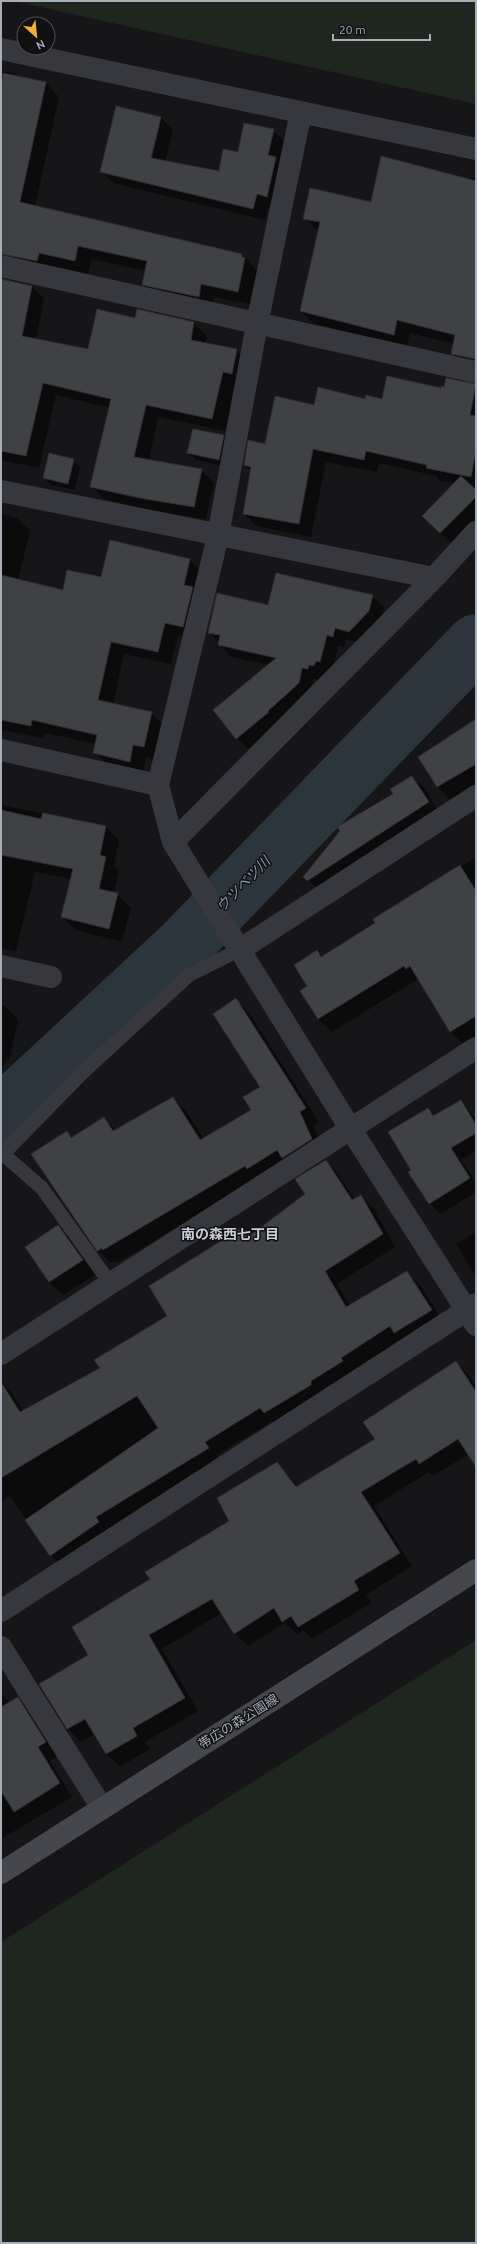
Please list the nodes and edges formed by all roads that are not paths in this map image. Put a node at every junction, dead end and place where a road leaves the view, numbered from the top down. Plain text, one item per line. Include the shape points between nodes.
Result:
1 (1, 49) edge
2 (301, 112) junction
3 (476, 150) edge
4 (1, 266) edge
5 (257, 324) junction
6 (476, 372) edge
7 (1, 491) edge
8 (476, 532) edge
9 (218, 536) junction
10 (434, 578) junction
11 (1, 750) edge
12 (158, 785) junction
13 (476, 796) edge
14 (173, 842) junction
15 (241, 949) junction
16 (1, 966) edge
17 (51, 977) dead end
18 (476, 1048) edge
19 (350, 1128) junction
20 (110, 1283) junction
21 (473, 1313) edge
22 (1, 1354) edge
23 (476, 1570) edge
24 (1, 1611) edge
25 (1, 1647) edge
26 (102, 1808) junction
27 (1, 1873) edge

1 - 2 street
2 - 3 street
2 - 5 street
4 - 5 street
5 - 6 street
5 - 9 street
7 - 9 street
8 - 10 street
9 - 10 street
9 - 12 street
10 - 14 street
11 - 12 street
12 - 14 street
13 - 15 street
14 - 15 street
15 - 19 street
15 - 20 lane via 189,975 82,1073 3,1154 42,1188
16 - 17 street
18 - 19 street
19 - 20 street
19 - 21 street
20 - 22 street
21 - 24 street
23 - 26 main road, 帯広の森公園線
25 - 26 street
26 - 27 main road, 帯広の森公園線

